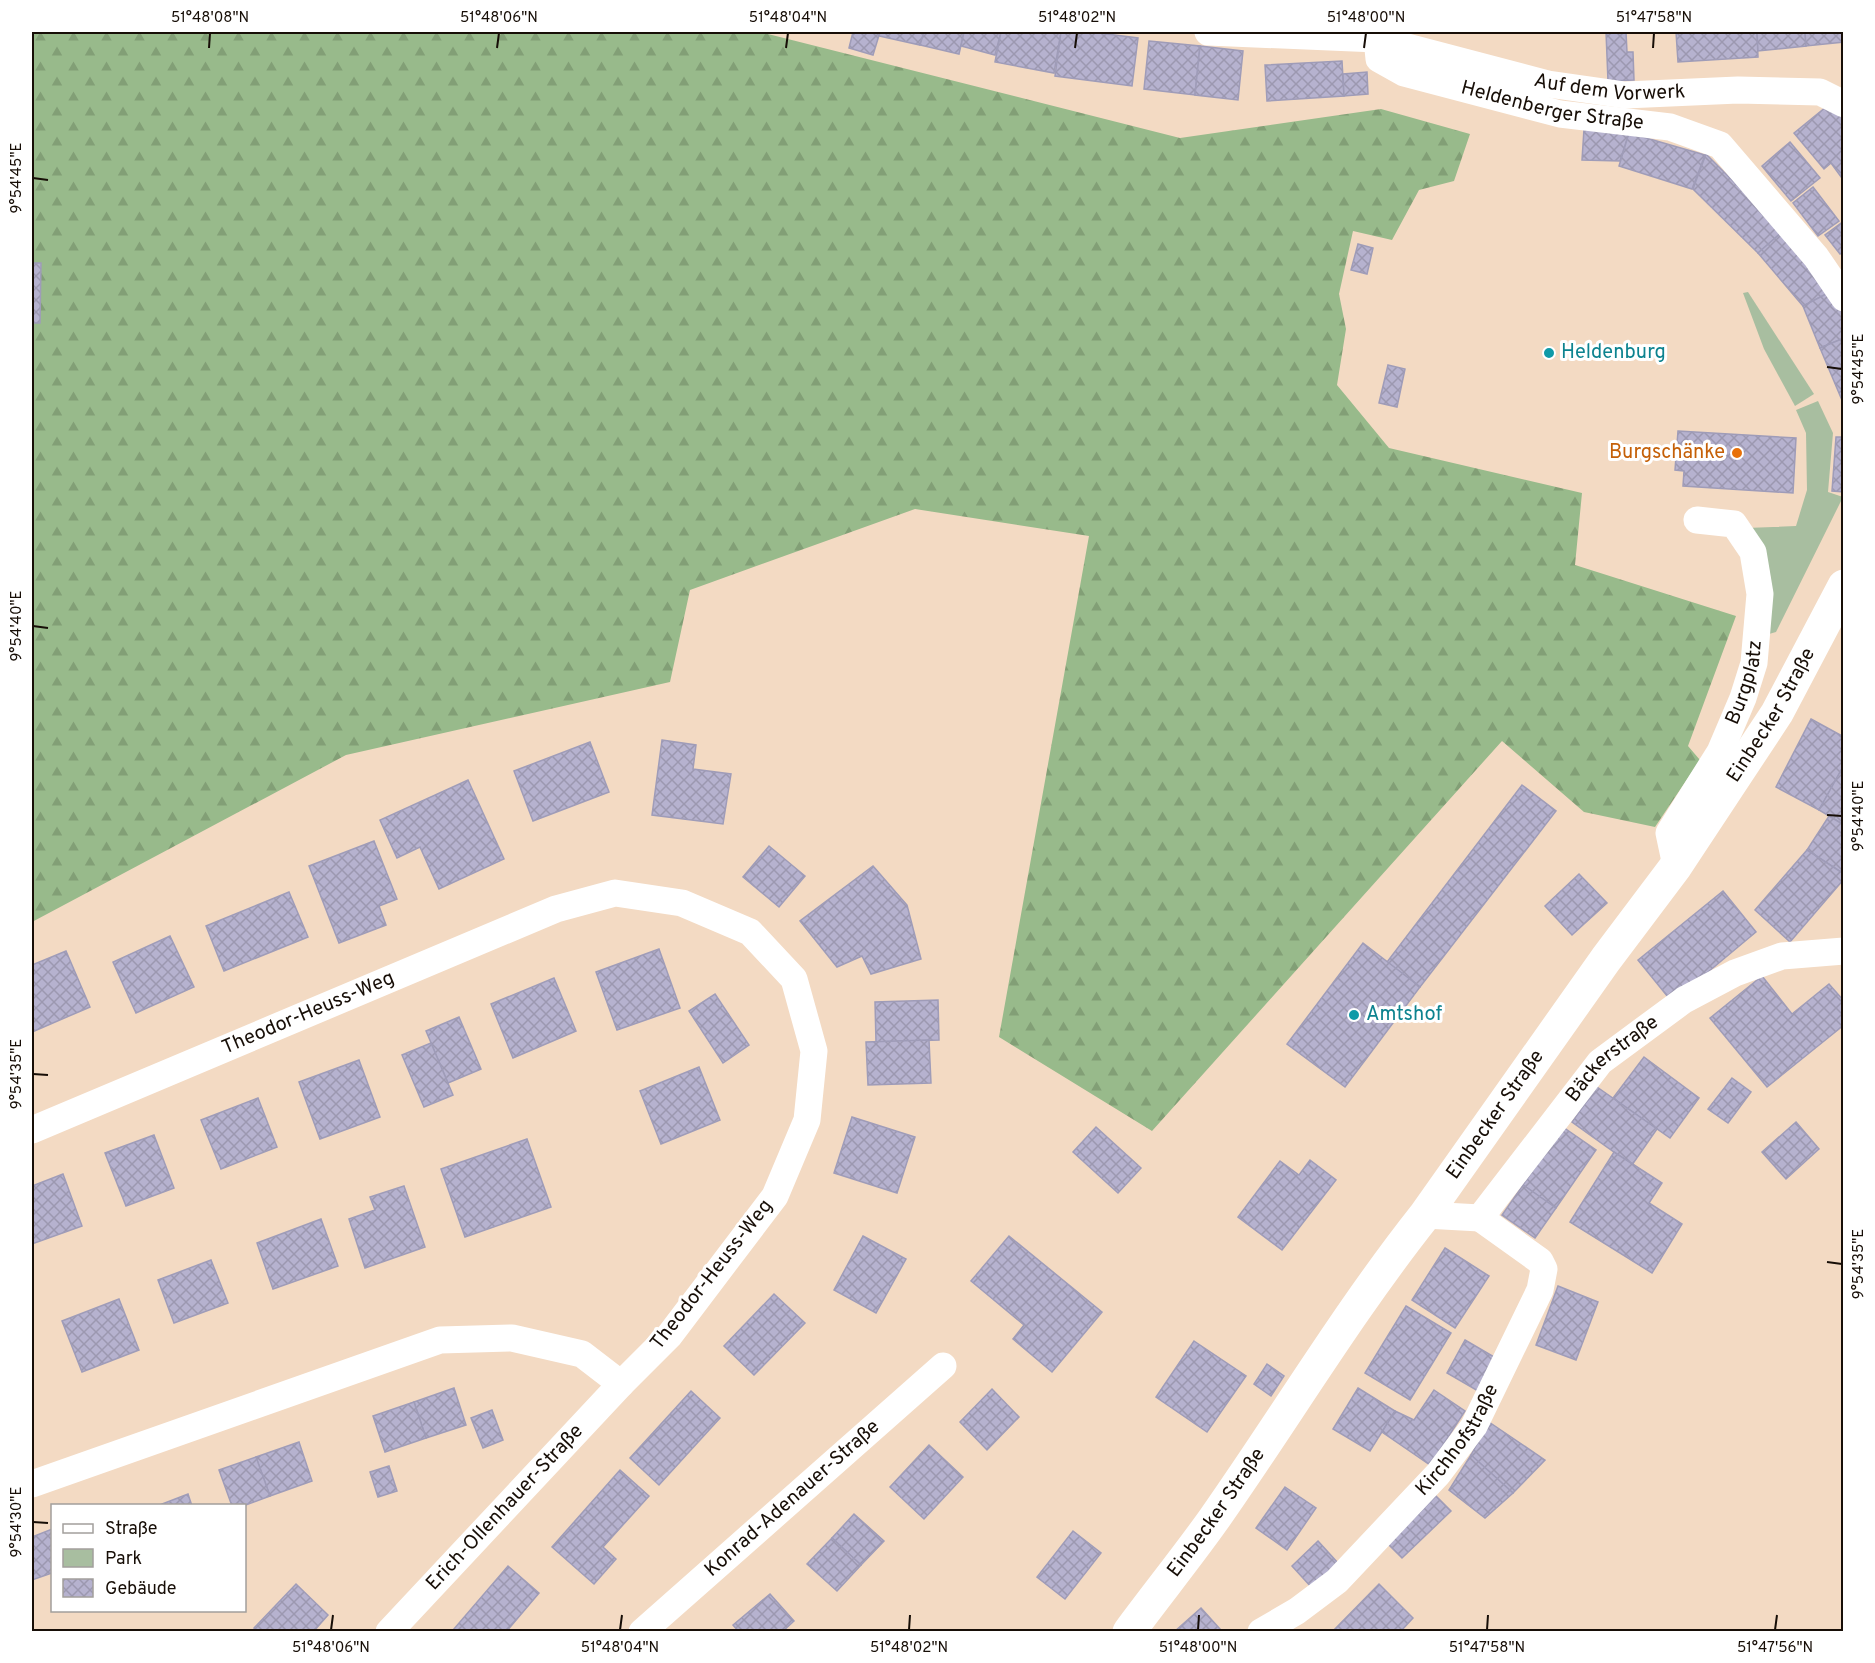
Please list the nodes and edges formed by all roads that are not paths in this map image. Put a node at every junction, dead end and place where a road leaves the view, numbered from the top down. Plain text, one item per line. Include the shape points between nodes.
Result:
1 (1208, 32) edge
2 (1377, 39) junction
3 (1844, 104) edge
4 (1844, 298) edge
5 (1697, 520) dead end
6 (1844, 586) edge
7 (1676, 866) junction
8 (1844, 951) edge
9 (32, 1130) edge
10 (1425, 1215) junction
11 (1480, 1218) junction
12 (943, 1366) dead end
13 (621, 1384) junction
14 (32, 1484) edge
15 (389, 1632) edge
16 (642, 1632) edge
17 (1129, 1632) edge
18 (1261, 1632) edge

1 - 2 street
2 - 3 street, Auf dem Vorwerk via 1548,84 1625,95 1738,90 1820,92
2 - 4 street, Heldenberger Straße via 1379,59 1404,73 1560,114 1670,127 1720,145 1816,257
5 - 7 street, Burgplatz via 1734,524 1753,552 1760,594 1754,663 1743,698 1720,752 1669,833
6 - 7 street, Einbecker Straße via 1777,713
7 - 10 street, Einbecker Straße
8 - 11 street, Bäckerstraße via 1782,956 1735,973 1665,1013 1600,1062
9 - 13 street, Theodor-Heuss-Weg via 556,909 615,893 682,903 750,932 794,979 814,1051 807,1120 775,1197 669,1336
10 - 11 street
10 - 17 street, Einbecker Straße via 1214,1520
11 - 18 street, Kirchhofstraße via 1540,1261 1544,1269 1540,1290 1474,1426 1438,1474 1336,1581 1298,1611
12 - 16 street, Konrad-Adenauer-Straße
13 - 14 street via 582,1354 512,1338 440,1341
13 - 15 street, Erich-Ollenhauer-Straße

